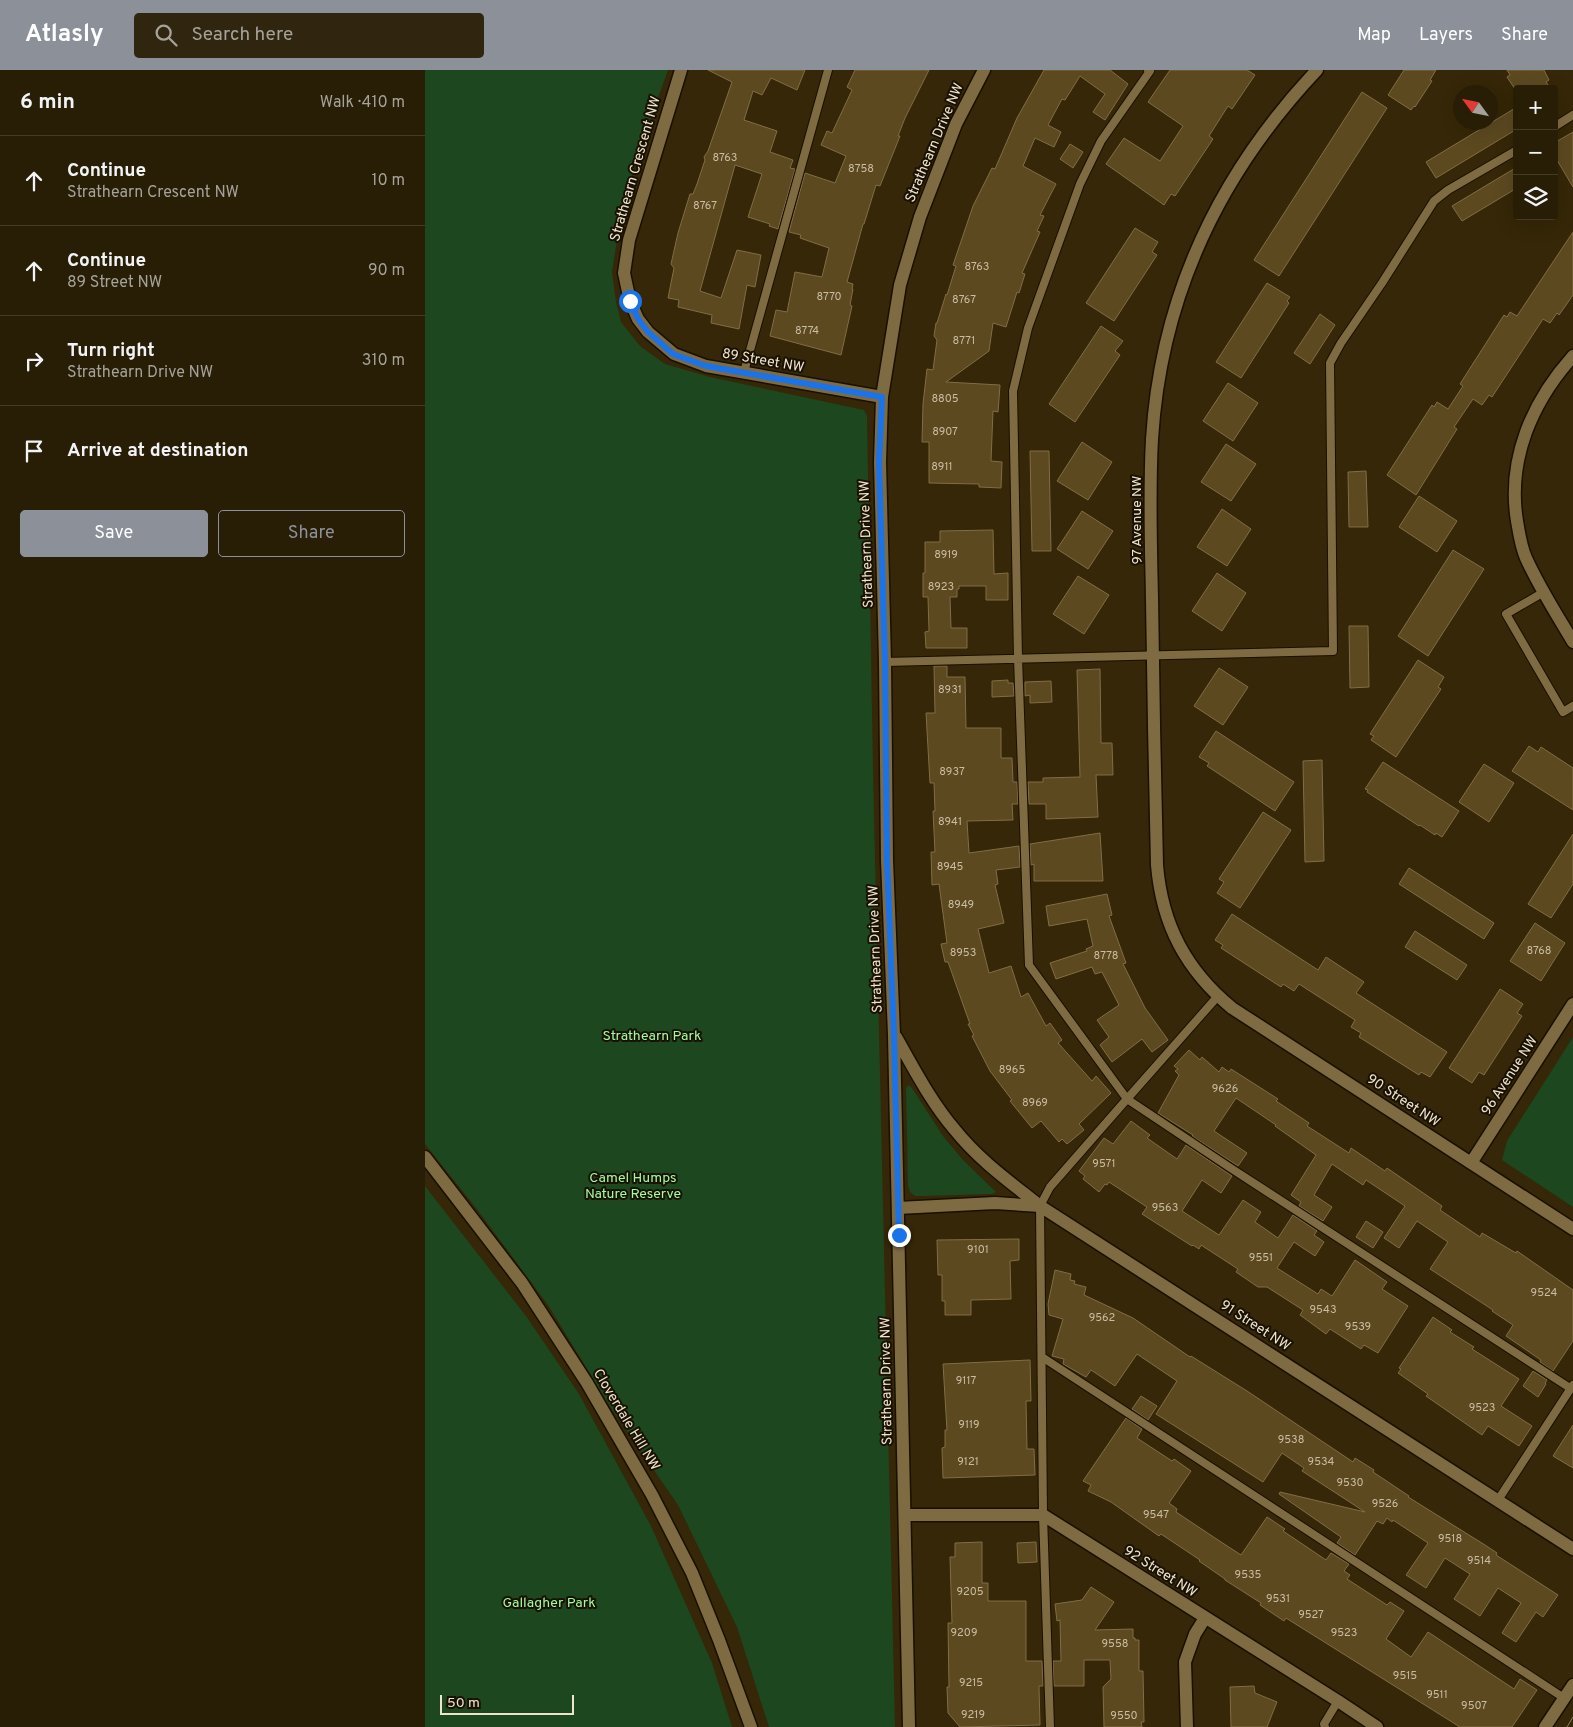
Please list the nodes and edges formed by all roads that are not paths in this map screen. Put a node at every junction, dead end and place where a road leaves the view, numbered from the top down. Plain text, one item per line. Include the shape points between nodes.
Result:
1 (681, 70) edge
2 (828, 70) edge
3 (984, 70) edge
4 (1149, 70) edge
5 (1317, 70) edge
6 (1573, 115) edge
7 (1558, 124) edge
8 (1513, 152) edge
9 (648, 332) joint
10 (1573, 356) edge
11 (743, 372) junction
12 (882, 397) junction
13 (1543, 592) junction
14 (1573, 642) edge
15 (1153, 654) junction
16 (1018, 658) junction
17 (885, 662) junction
18 (1573, 706) edge
19 (1218, 996) junction
20 (1573, 1004) edge
21 (894, 1035) junction
22 (1127, 1099) junction
23 (425, 1157) edge
24 (1471, 1163) junction
25 (1040, 1206) junction
26 (898, 1208) junction
27 (1573, 1229) edge
28 (1042, 1358) junction
29 (1572, 1386) edge
30 (1497, 1500) junction
31 (905, 1514) junction
32 (1043, 1515) junction
33 (1573, 1549) edge
34 (1205, 1618) junction
35 (1573, 1685) edge
36 (1563, 1698) junction
37 (1338, 1701) junction
38 (751, 1727) edge
39 (909, 1727) edge
40 (1050, 1727) edge
41 (1187, 1727) edge
42 (1325, 1727) edge
43 (1377, 1727) edge
44 (1545, 1727) edge

1 - 9 street, Strathearn Crescent NW via 629,240 625,265 630,301
2 - 11 lane
3 - 12 street, Strathearn Drive NW via 943,154 920,217 901,285
4 - 16 lane via 1101,141 1079,184 1028,328 1013,391
5 - 15 street, 97 Avenue NW via 1270,124 1228,186 1196,250 1172,321 1158,389 1153,439
6 - 7 lane
8 - 15 lane via 1434,201 1330,363 1333,651
9 - 11 street, 89 Street NW via 673,354 706,366
10 - 13 street via 1537,405 1517,466 1519,535
11 - 12 street, 89 Street NW
12 - 17 street, Strathearn Drive NW via 879,462
13 - 14 street
13 - 18 lane via 1506,614 1563,712
15 - 16 lane
15 - 19 street, 97 Avenue NW via 1160,891 1166,916 1183,954
16 - 17 lane
16 - 22 lane via 1029,965
17 - 21 street, Strathearn Drive NW via 887,860
19 - 22 lane
19 - 24 street, 90 Street NW via 1248,1019
20 - 24 street, 96 Avenue NW
21 - 25 street, Strathearn Drive NW via 928,1094 955,1131 989,1165
21 - 26 street, Strathearn Drive NW
22 - 25 lane via 1050,1187
22 - 29 lane
23 - 38 street, Cloverdale Hill NW via 522,1283 587,1383 652,1494 692,1574
24 - 27 street, 90 Street NW
25 - 26 street, 91 Street NW via 995,1203
25 - 28 lane
25 - 30 street, 91 Street NW
26 - 31 street, Strathearn Drive NW
28 - 32 lane
28 - 36 lane
29 - 30 lane
30 - 33 street, 91 Street NW
31 - 32 street
31 - 39 street, Strathearn Drive NW
32 - 34 street, 92 Street NW
32 - 40 lane
34 - 37 street, 92 Street NW
34 - 41 street via 1185,1662
35 - 36 street
36 - 44 street
37 - 42 lane
37 - 43 street, 92 Street NW

